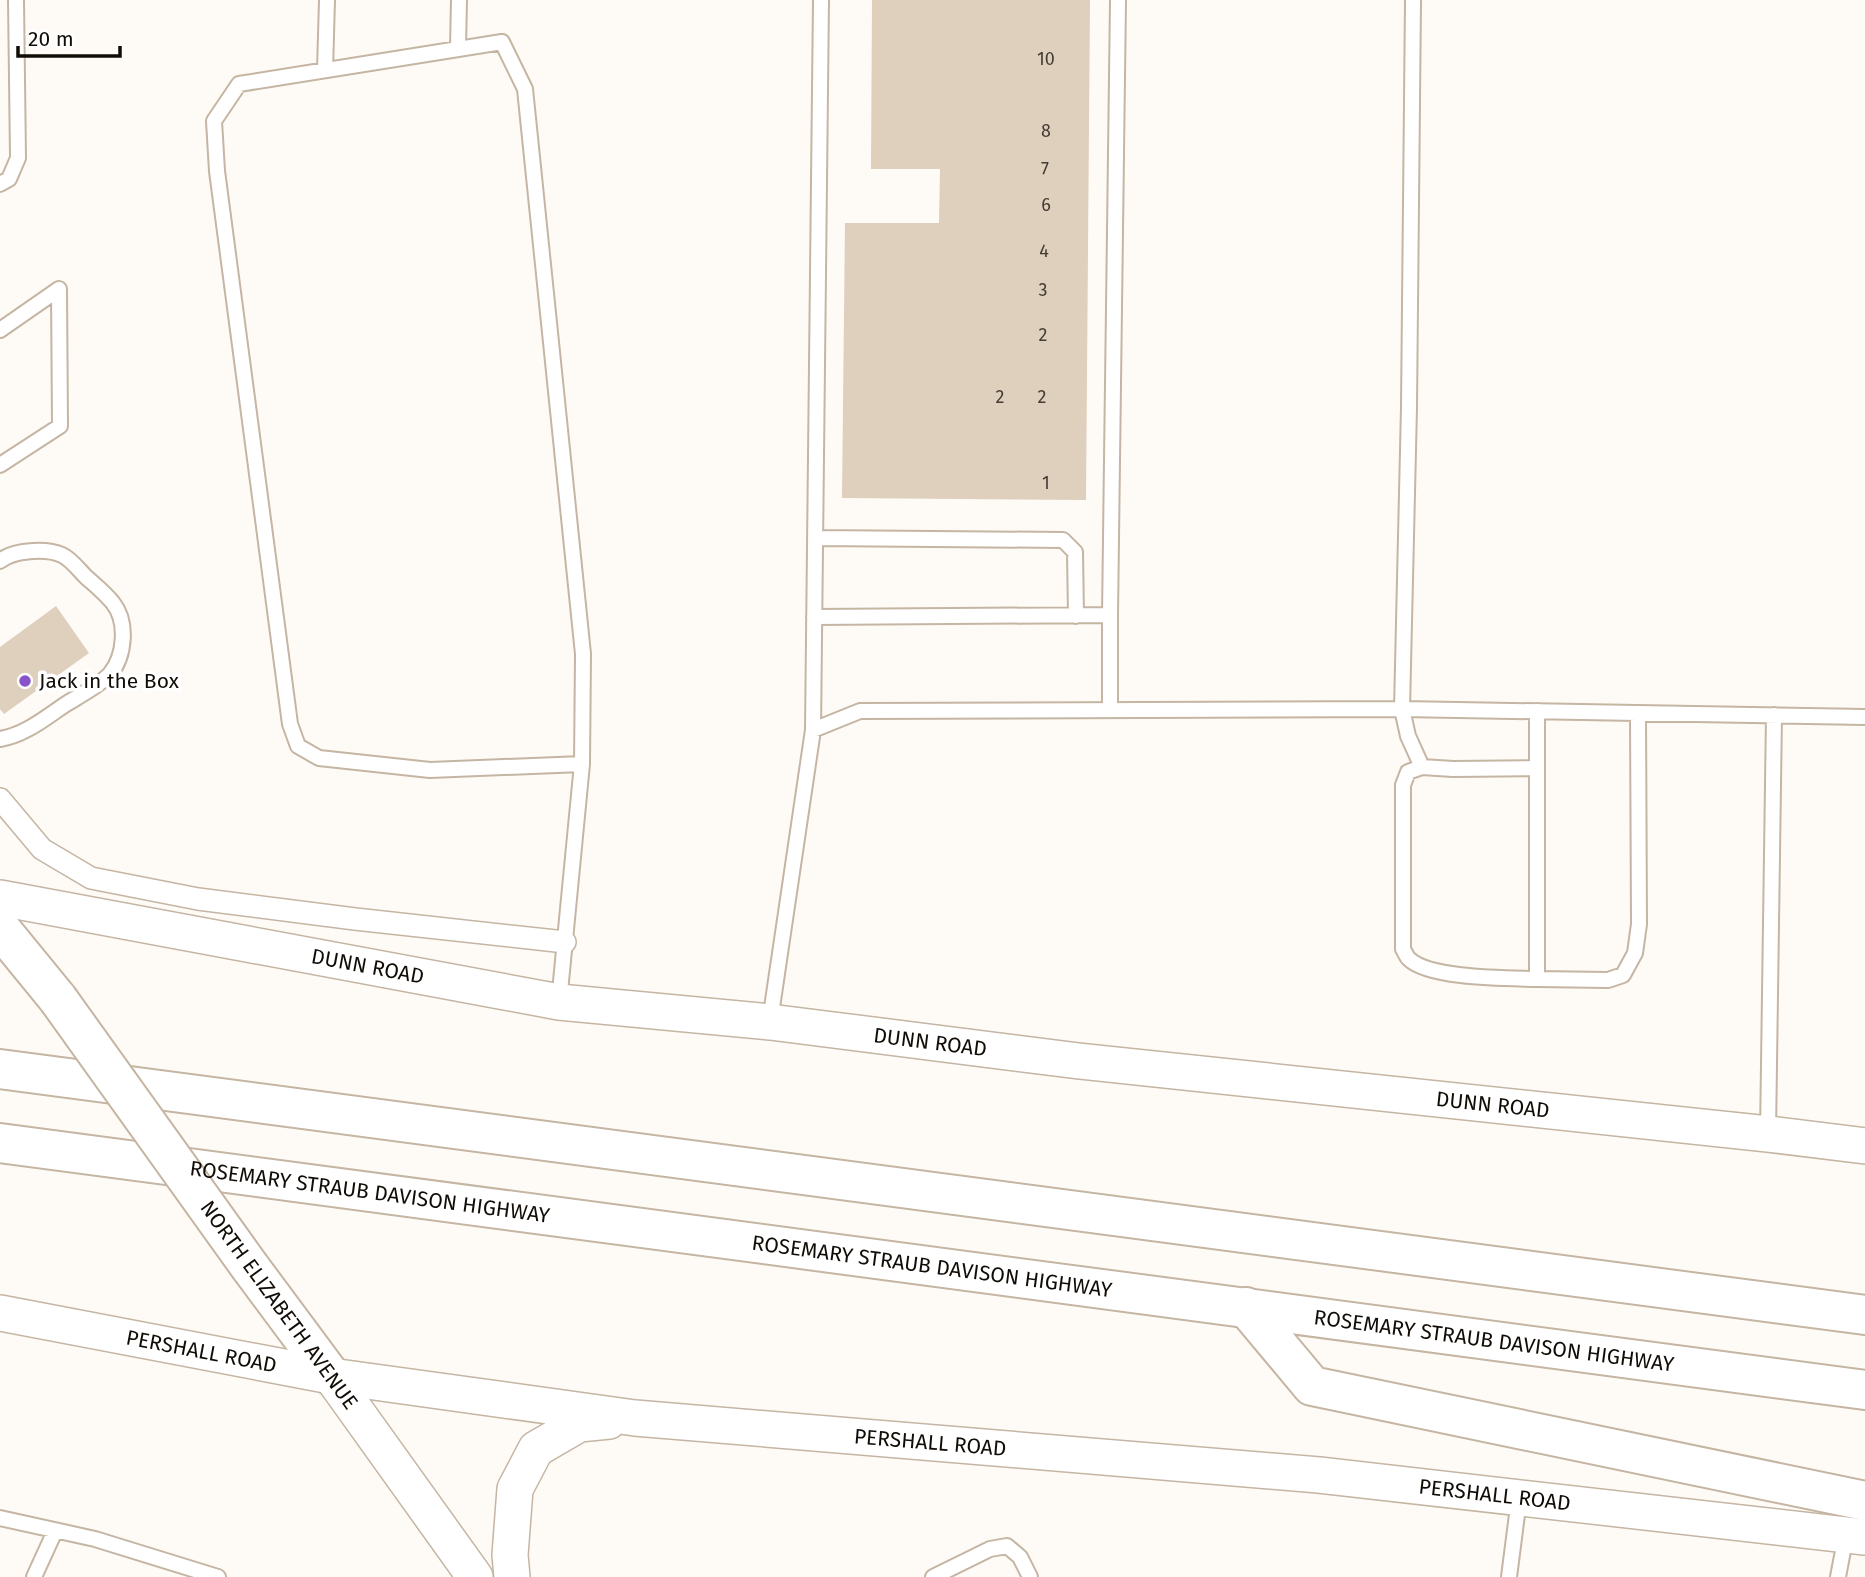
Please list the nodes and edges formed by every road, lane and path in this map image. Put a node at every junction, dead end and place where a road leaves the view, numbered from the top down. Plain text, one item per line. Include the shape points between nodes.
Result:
1 (16, 0) edge
2 (327, 0) edge
3 (459, 0) edge
4 (821, 0) edge
5 (1118, 0) edge
6 (1413, 0) edge
7 (458, 49) junction
8 (326, 70) junction
9 (0, 184) edge
10 (0, 330) edge
11 (0, 465) edge
12 (817, 538) junction
13 (0, 561) edge
14 (1110, 615) junction
15 (1076, 616) junction
16 (814, 617) junction
17 (1402, 709) junction
18 (1110, 710) junction
19 (1537, 711) junction
20 (1638, 713) junction
21 (1774, 715) junction
22 (1865, 717) edge
23 (814, 730) junction
24 (0, 739) edge
25 (582, 764) junction
26 (1422, 767) junction
27 (1537, 768) junction
28 (0, 799) edge
29 (0, 898) edge
30 (0, 928) edge
31 (565, 942) junction
32 (1537, 979) junction
33 (559, 1002) junction
34 (770, 1022) junction
35 (0, 1069) edge
36 (1768, 1134) junction
37 (0, 1143) edge
38 (1865, 1146) edge
39 (1246, 1307) junction
40 (0, 1313) edge
41 (1865, 1315) edge
42 (331, 1377) junction
43 (1865, 1390) edge
44 (635, 1418) junction
45 (1519, 1498) junction
46 (1865, 1502) edge
47 (0, 1518) edge
48 (55, 1531) junction
49 (1855, 1536) edge
50 (34, 1577) edge
51 (218, 1577) edge
52 (475, 1577) edge
53 (512, 1577) edge
54 (933, 1577) edge
55 (1030, 1577) edge
56 (1509, 1577) edge
57 (1838, 1577) edge

1 - 9 lane via 18,158 9,179
2 - 8 lane
3 - 7 lane
4 - 12 lane
5 - 14 lane
6 - 17 lane
7 - 8 lane
7 - 25 lane via 502,42 525,89 583,654
8 - 25 lane via 239,84 215,121 217,171 289,724 298,746 319,758 429,770
10 - 11 lane via 59,289 60,426
12 - 15 lane via 1063,540 1075,552
12 - 16 lane
13 - 24 lane via 26,552 64,556 114,605 123,639 121,656 110,674 18,735
14 - 15 lane
14 - 18 lane
15 - 16 lane
16 - 23 lane
17 - 18 lane
17 - 19 lane
17 - 26 lane
18 - 23 lane via 860,711
19 - 20 lane
19 - 27 lane
20 - 21 lane
20 - 32 lane via 1639,923 1634,953 1623,975 1608,980
21 - 22 lane
21 - 36 lane
23 - 34 lane
25 - 31 lane
26 - 27 lane
26 - 32 lane via 1408,772 1403,785 1403,949 1409,959 1432,970
27 - 32 lane
28 - 31 street via 43,849 91,878 198,899
29 - 33 street, DUNN ROAD
30 - 42 main road, NORTH ELIZABETH AVENUE, bridge via 58,999
31 - 33 lane
33 - 34 street, DUNN ROAD
34 - 36 street, DUNN ROAD via 1093,1063
35 - 41 main road
36 - 38 street, DUNN ROAD
37 - 39 main road, ROSEMARY STRAUB DAVISON HIGHWAY
39 - 43 main road, ROSEMARY STRAUB DAVISON HIGHWAY
39 - 46 main road via 1312,1386
40 - 42 street, PERSHALL ROAD
42 - 44 street, PERSHALL ROAD
42 - 52 street, NORTH ELIZABETH AVENUE
44 - 45 street, PERSHALL ROAD via 1319,1475
44 - 53 street via 579,1424 536,1449 515,1489
45 - 49 street, PERSHALL ROAD
45 - 56 lane
47 - 48 lane
48 - 50 lane
48 - 51 lane
49 - 57 lane
54 - 55 lane via 990,1549 1007,1546 1020,1557

